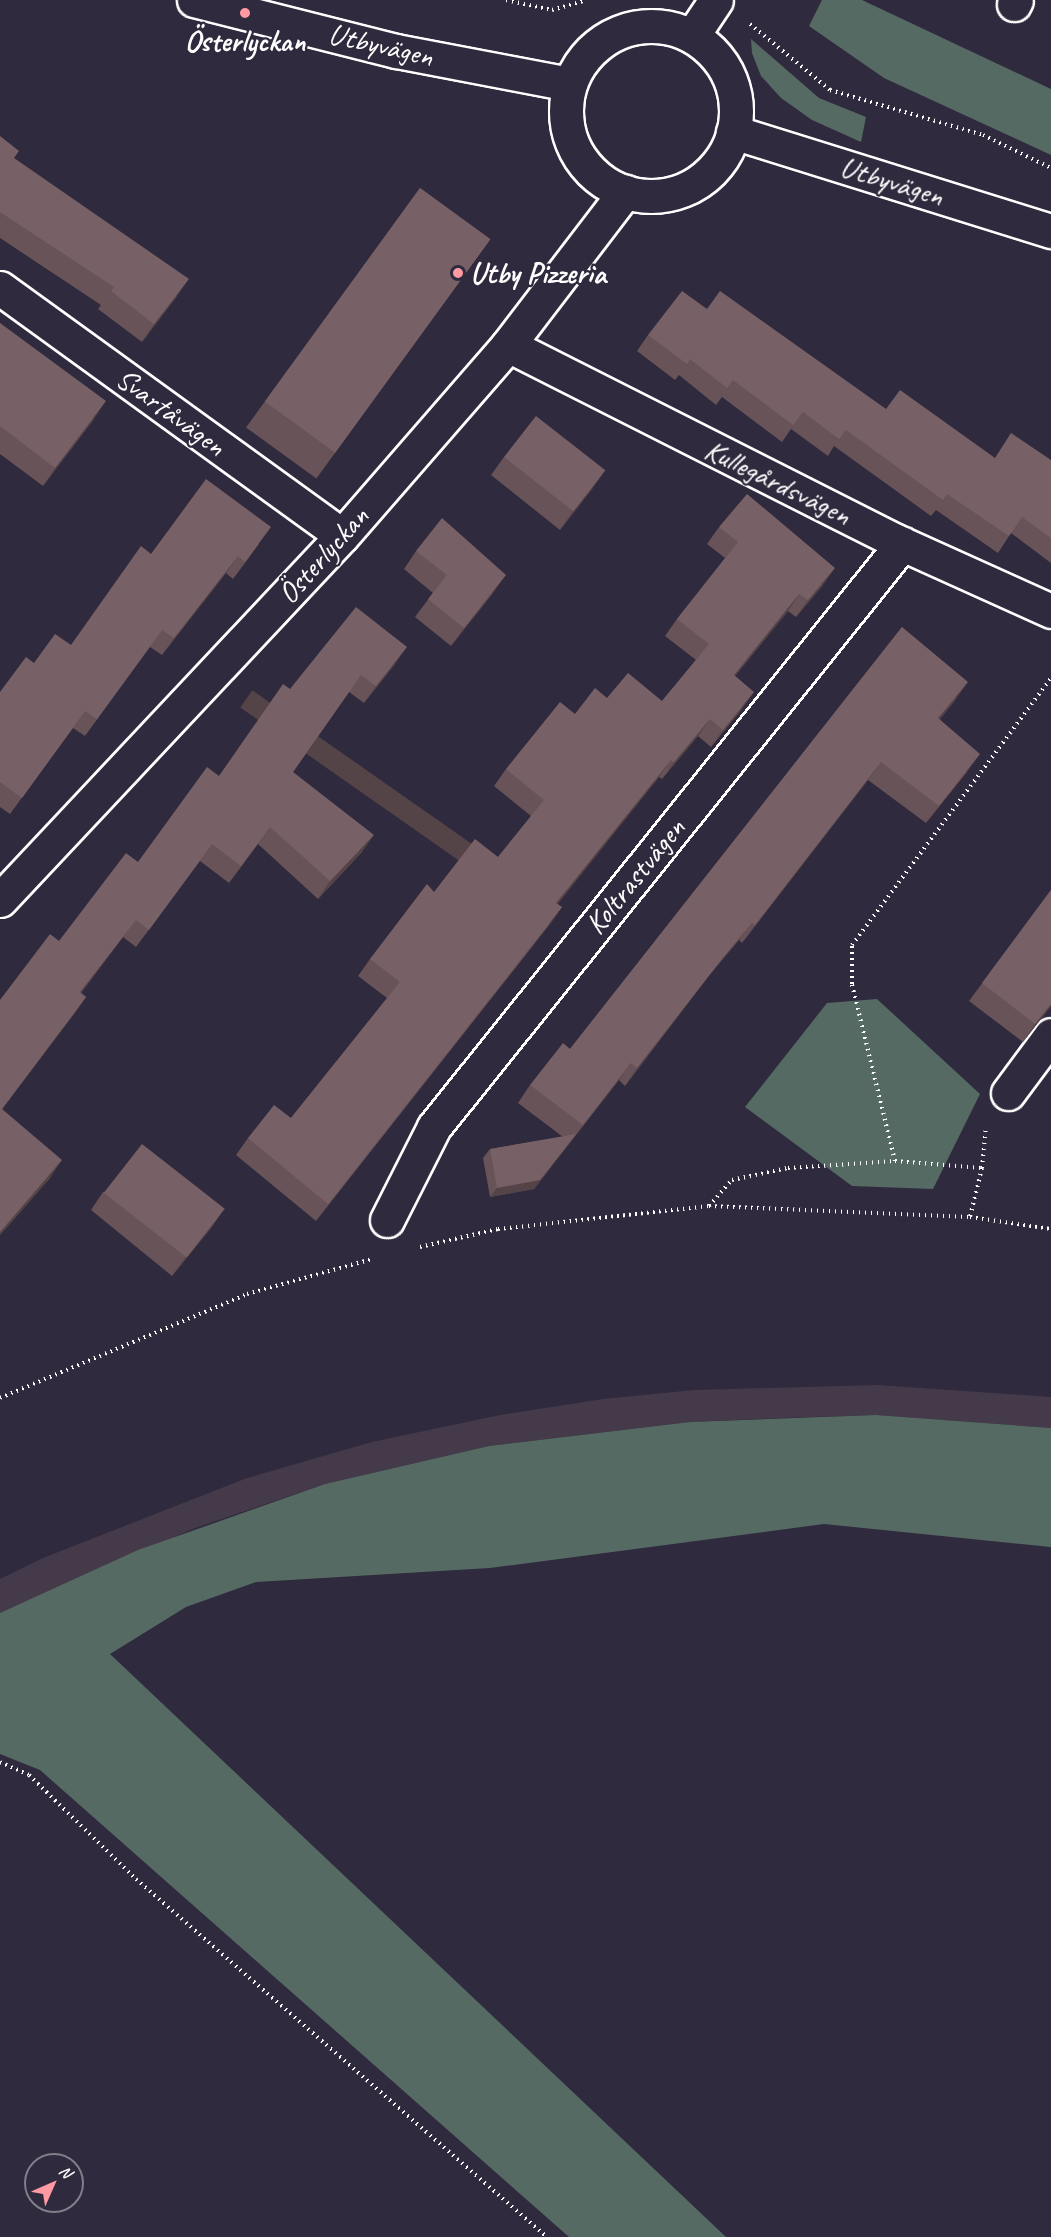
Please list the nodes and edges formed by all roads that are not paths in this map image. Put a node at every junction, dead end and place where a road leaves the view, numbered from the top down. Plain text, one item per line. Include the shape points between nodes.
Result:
1 (194, 0) edge
2 (714, 2) edge
3 (692, 36) junction
4 (569, 84) junction
5 (733, 132) junction
6 (625, 192) junction
7 (1051, 231) edge
8 (0, 288) edge
9 (508, 345) junction
10 (342, 536) junction
11 (902, 544) junction
12 (1051, 611) edge
13 (5, 887) edge
14 (1051, 1035) edge
15 (1008, 1093) dead end
16 (387, 1220) dead end

1 - 4 street, Utbyvägen via 396,51
2 - 3 street
3 - 4 street via 656,26 620,31 589,52
3 - 5 street via 726,70 736,100
4 - 6 street via 566,122 579,158 607,185
5 - 6 street via 715,167 700,181 664,195
5 - 7 street, Utbyvägen
6 - 9 street, Österlyckan
8 - 10 street, Svartåvägen
9 - 10 street, Österlyckan
9 - 11 street, Kullegårdsvägen
10 - 13 street, Österlyckan
11 - 12 street, Kullegårdsvägen
11 - 16 street, Koltrastvägen via 434,1127
14 - 15 street

